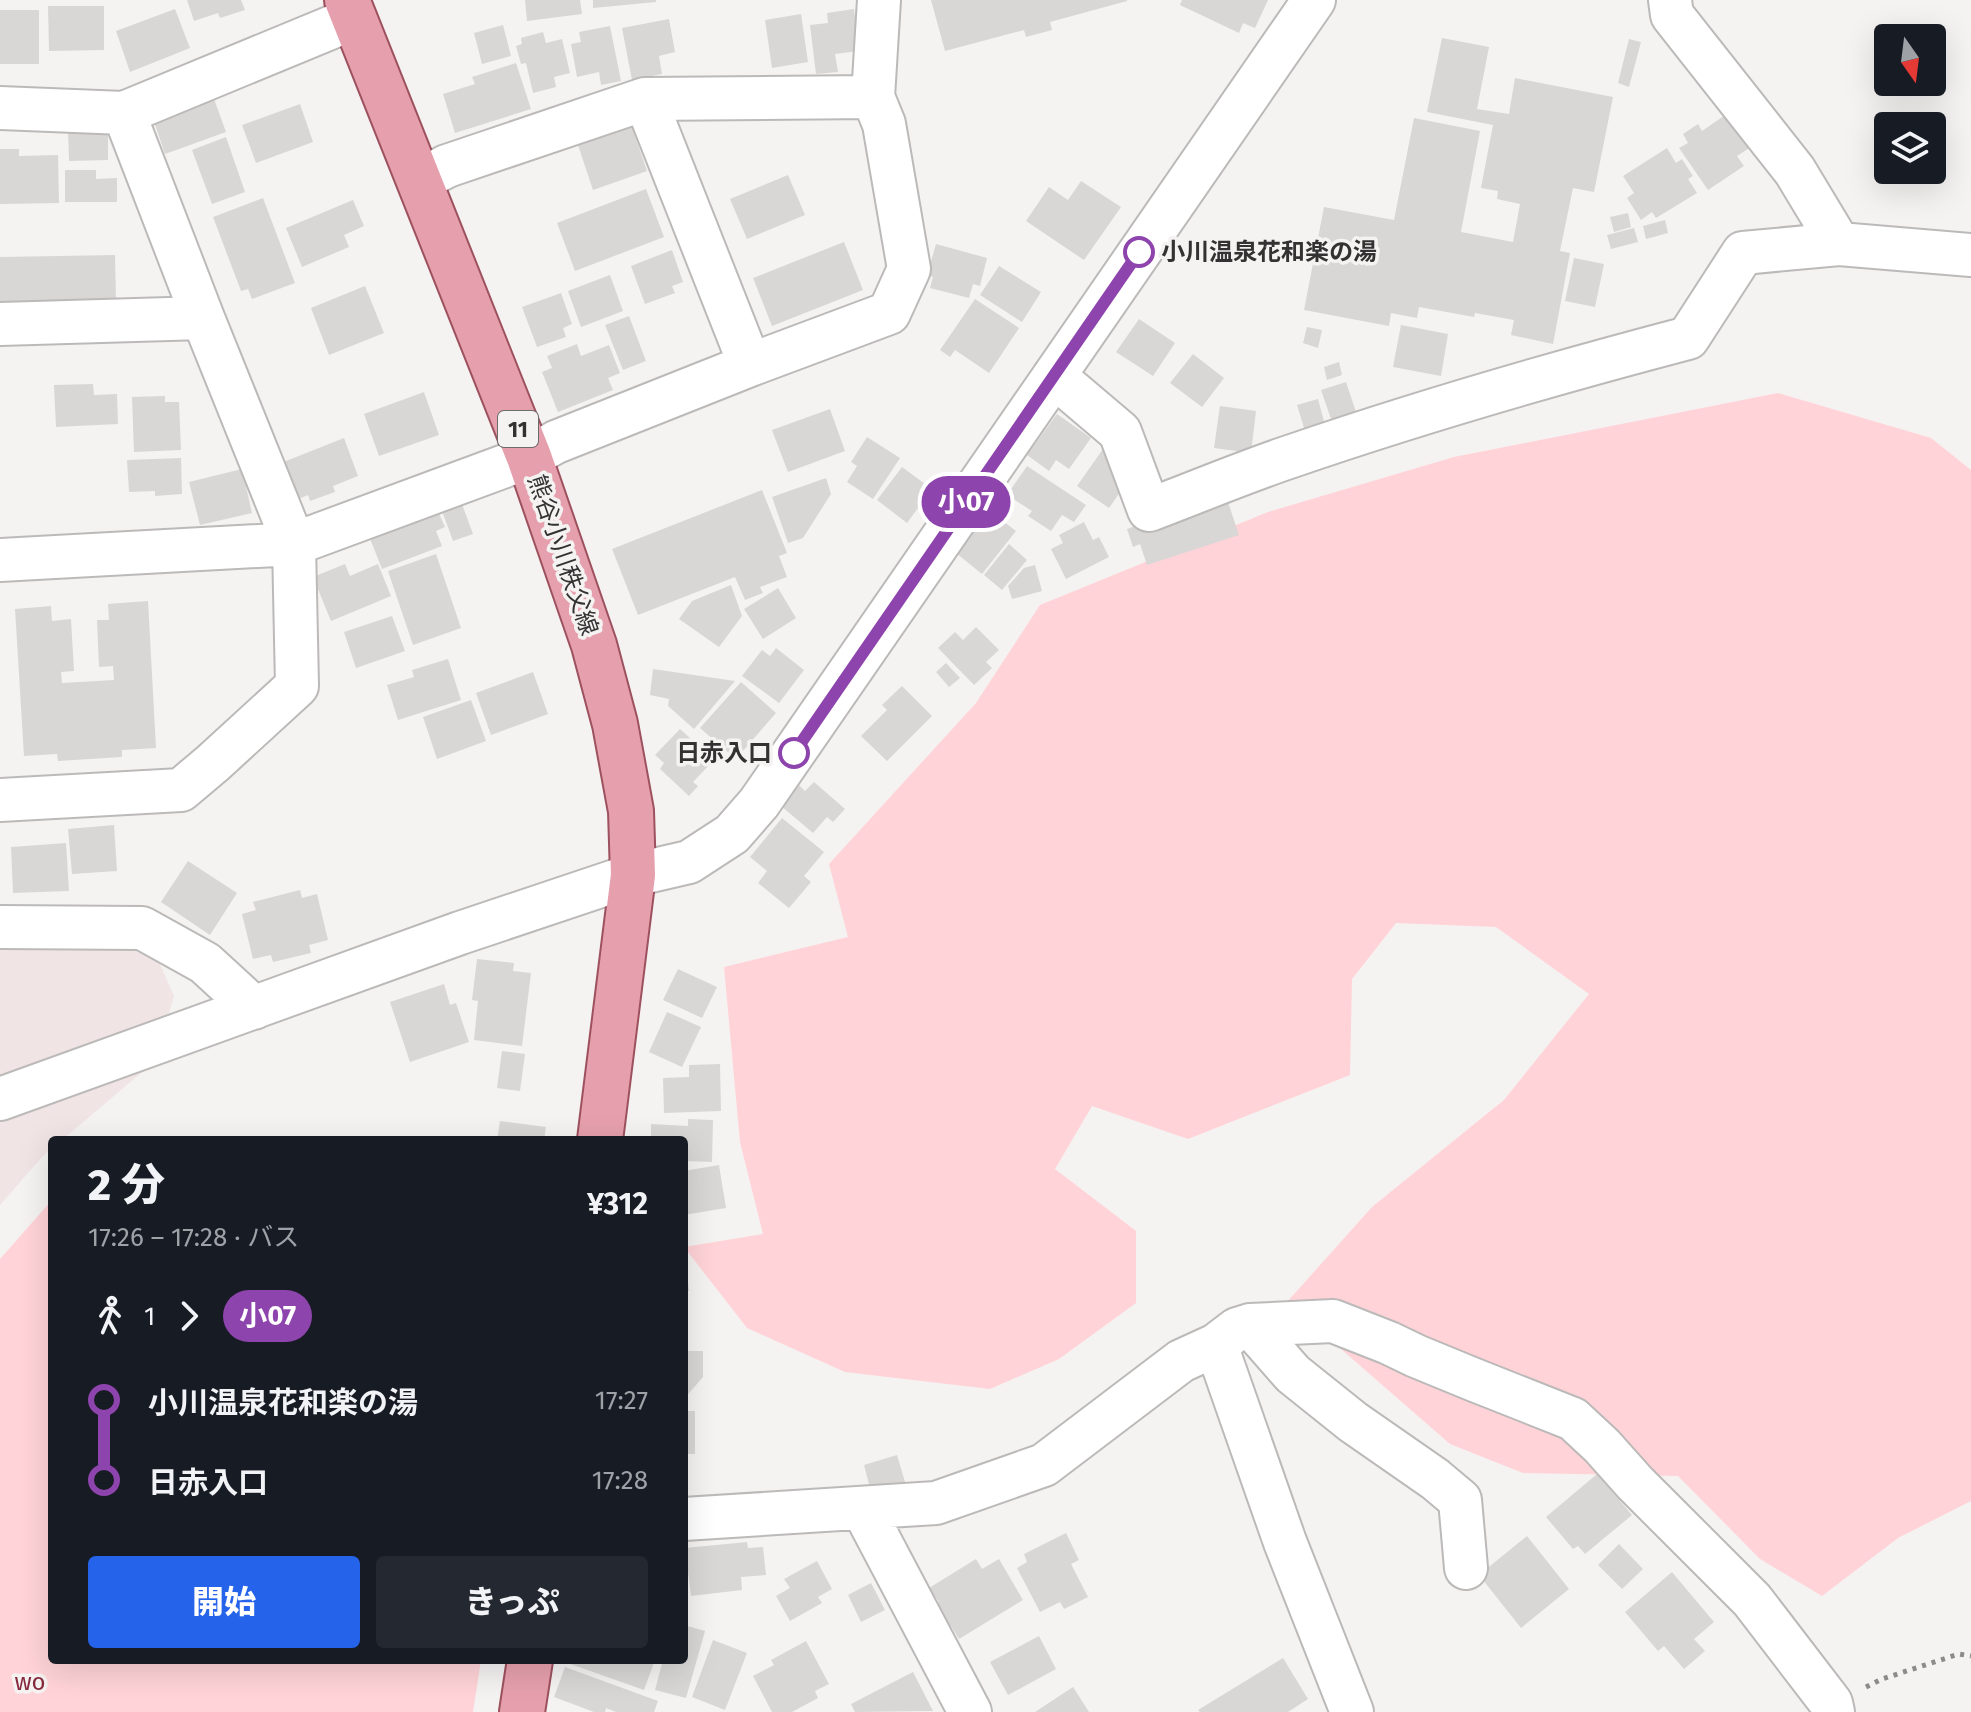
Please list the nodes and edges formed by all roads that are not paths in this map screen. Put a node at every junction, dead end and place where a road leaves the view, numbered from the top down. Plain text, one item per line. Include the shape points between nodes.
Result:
1 (879, 0) edge
2 (1314, 0) edge
3 (1670, 0) edge
4 (350, 9) edge
5 (873, 97) junction
6 (645, 99) junction
7 (0, 108) edge
8 (124, 113) junction
9 (420, 180) junction
10 (1839, 244) junction
11 (1971, 255) edge
12 (203, 318) junction
13 (0, 324) edge
14 (750, 365) junction
15 (1054, 376) junction
16 (529, 457) junction
17 (294, 544) junction
18 (0, 560) edge
19 (0, 800) edge
20 (633, 875) junction
21 (0, 927) edge
22 (254, 1008) junction
23 (0, 1099) edge
24 (600, 1136) edge
25 (1233, 1335) junction
26 (863, 1509) junction
27 (688, 1519) edge
28 (1466, 1568) dead end
29 (529, 1664) edge
30 (1832, 1707) edge
31 (522, 1712) edge
32 (970, 1712) edge
33 (1352, 1712) edge

1 - 5 street
2 - 15 street
3 - 10 street via 1672,15 1795,171
4 - 8 street
4 - 9 main road, 熊谷小川秩父線 / 11
5 - 6 street
5 - 14 street via 884,124 909,269 889,313
6 - 9 street via 447,166
6 - 14 street
7 - 8 street
8 - 12 street
9 - 16 main road, 熊谷小川秩父線 / 11
10 - 11 street
10 - 15 street via 1743,253 1688,338 1426,412 1149,510 1120,432
12 - 13 street
12 - 17 street
14 - 16 street
15 - 20 street via 759,803 732,834 689,862
16 - 17 street
16 - 20 main road, 熊谷小川秩父線 / 11 via 594,645 615,724 631,811
17 - 18 street
17 - 19 street via 297,686 213,763 181,790
20 - 22 street
20 - 24 main road, 熊谷小川秩父線 / 11
21 - 22 street via 142,928 205,963
22 - 23 street
25 - 26 street via 1181,1361 1044,1465 936,1503
25 - 28 street via 1460,1500
25 - 30 street via 1333,1321 1573,1419 1752,1600
25 - 33 street via 1285,1542
26 - 27 street
26 - 32 street
29 - 31 main road

